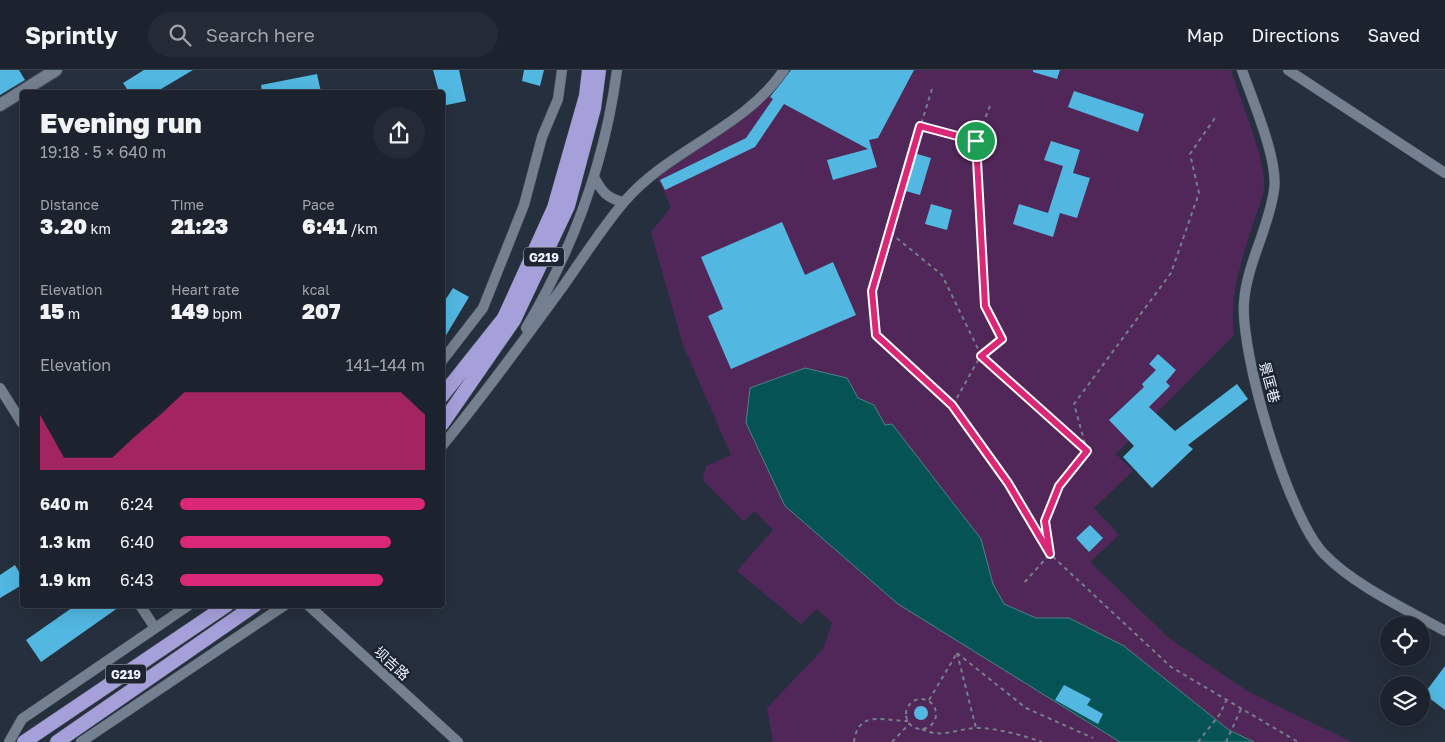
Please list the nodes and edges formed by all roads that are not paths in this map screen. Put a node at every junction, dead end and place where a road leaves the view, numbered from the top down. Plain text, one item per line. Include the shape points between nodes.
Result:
1 (56, 70) edge
2 (562, 70) edge
3 (589, 70) edge
4 (599, 70) edge
5 (617, 70) edge
6 (784, 70) edge
7 (1242, 70) edge
8 (1288, 70) edge
9 (24, 90) edge
10 (20, 92) edge
11 (0, 105) edge
12 (1445, 173) edge
13 (594, 177) junction
14 (623, 202) junction
15 (445, 357) edge
16 (477, 375) junction
17 (491, 386) junction
18 (0, 388) edge
19 (445, 392) edge
20 (20, 420) edge
21 (445, 420) edge
22 (445, 442) edge
23 (142, 608) edge
24 (185, 608) edge
25 (224, 608) edge
26 (251, 608) edge
27 (282, 608) edge
28 (311, 608) edge
29 (155, 628) junction
30 (1445, 631) edge
31 (10, 742) edge
32 (24, 742) edge
33 (57, 742) edge
34 (81, 742) edge
35 (458, 742) edge

1 - 9 street
2 - 15 street via 558,98 542,137 524,205 483,308
3 - 19 highway, G219 via 586,96 554,208 504,318
4 - 16 highway, G219 via 594,108 568,206 514,320
5 - 13 street
6 - 14 street via 745,111 657,172
7 - 30 street, 景匡巷 via 1275,180 1273,199 1246,287 1243,313 1246,341 1257,390 1294,506 1307,533 1333,564
8 - 12 street
10 - 11 street
13 - 14 street via 610,198
13 - 17 street via 578,225 538,308
14 - 17 street
16 - 17 street
16 - 21 highway, G219
17 - 22 street
18 - 20 street
23 - 29 street
24 - 29 street
25 - 32 highway, G219
26 - 33 highway, G219
27 - 34 street
28 - 35 street, 坝吉路
29 - 31 street via 22,718

